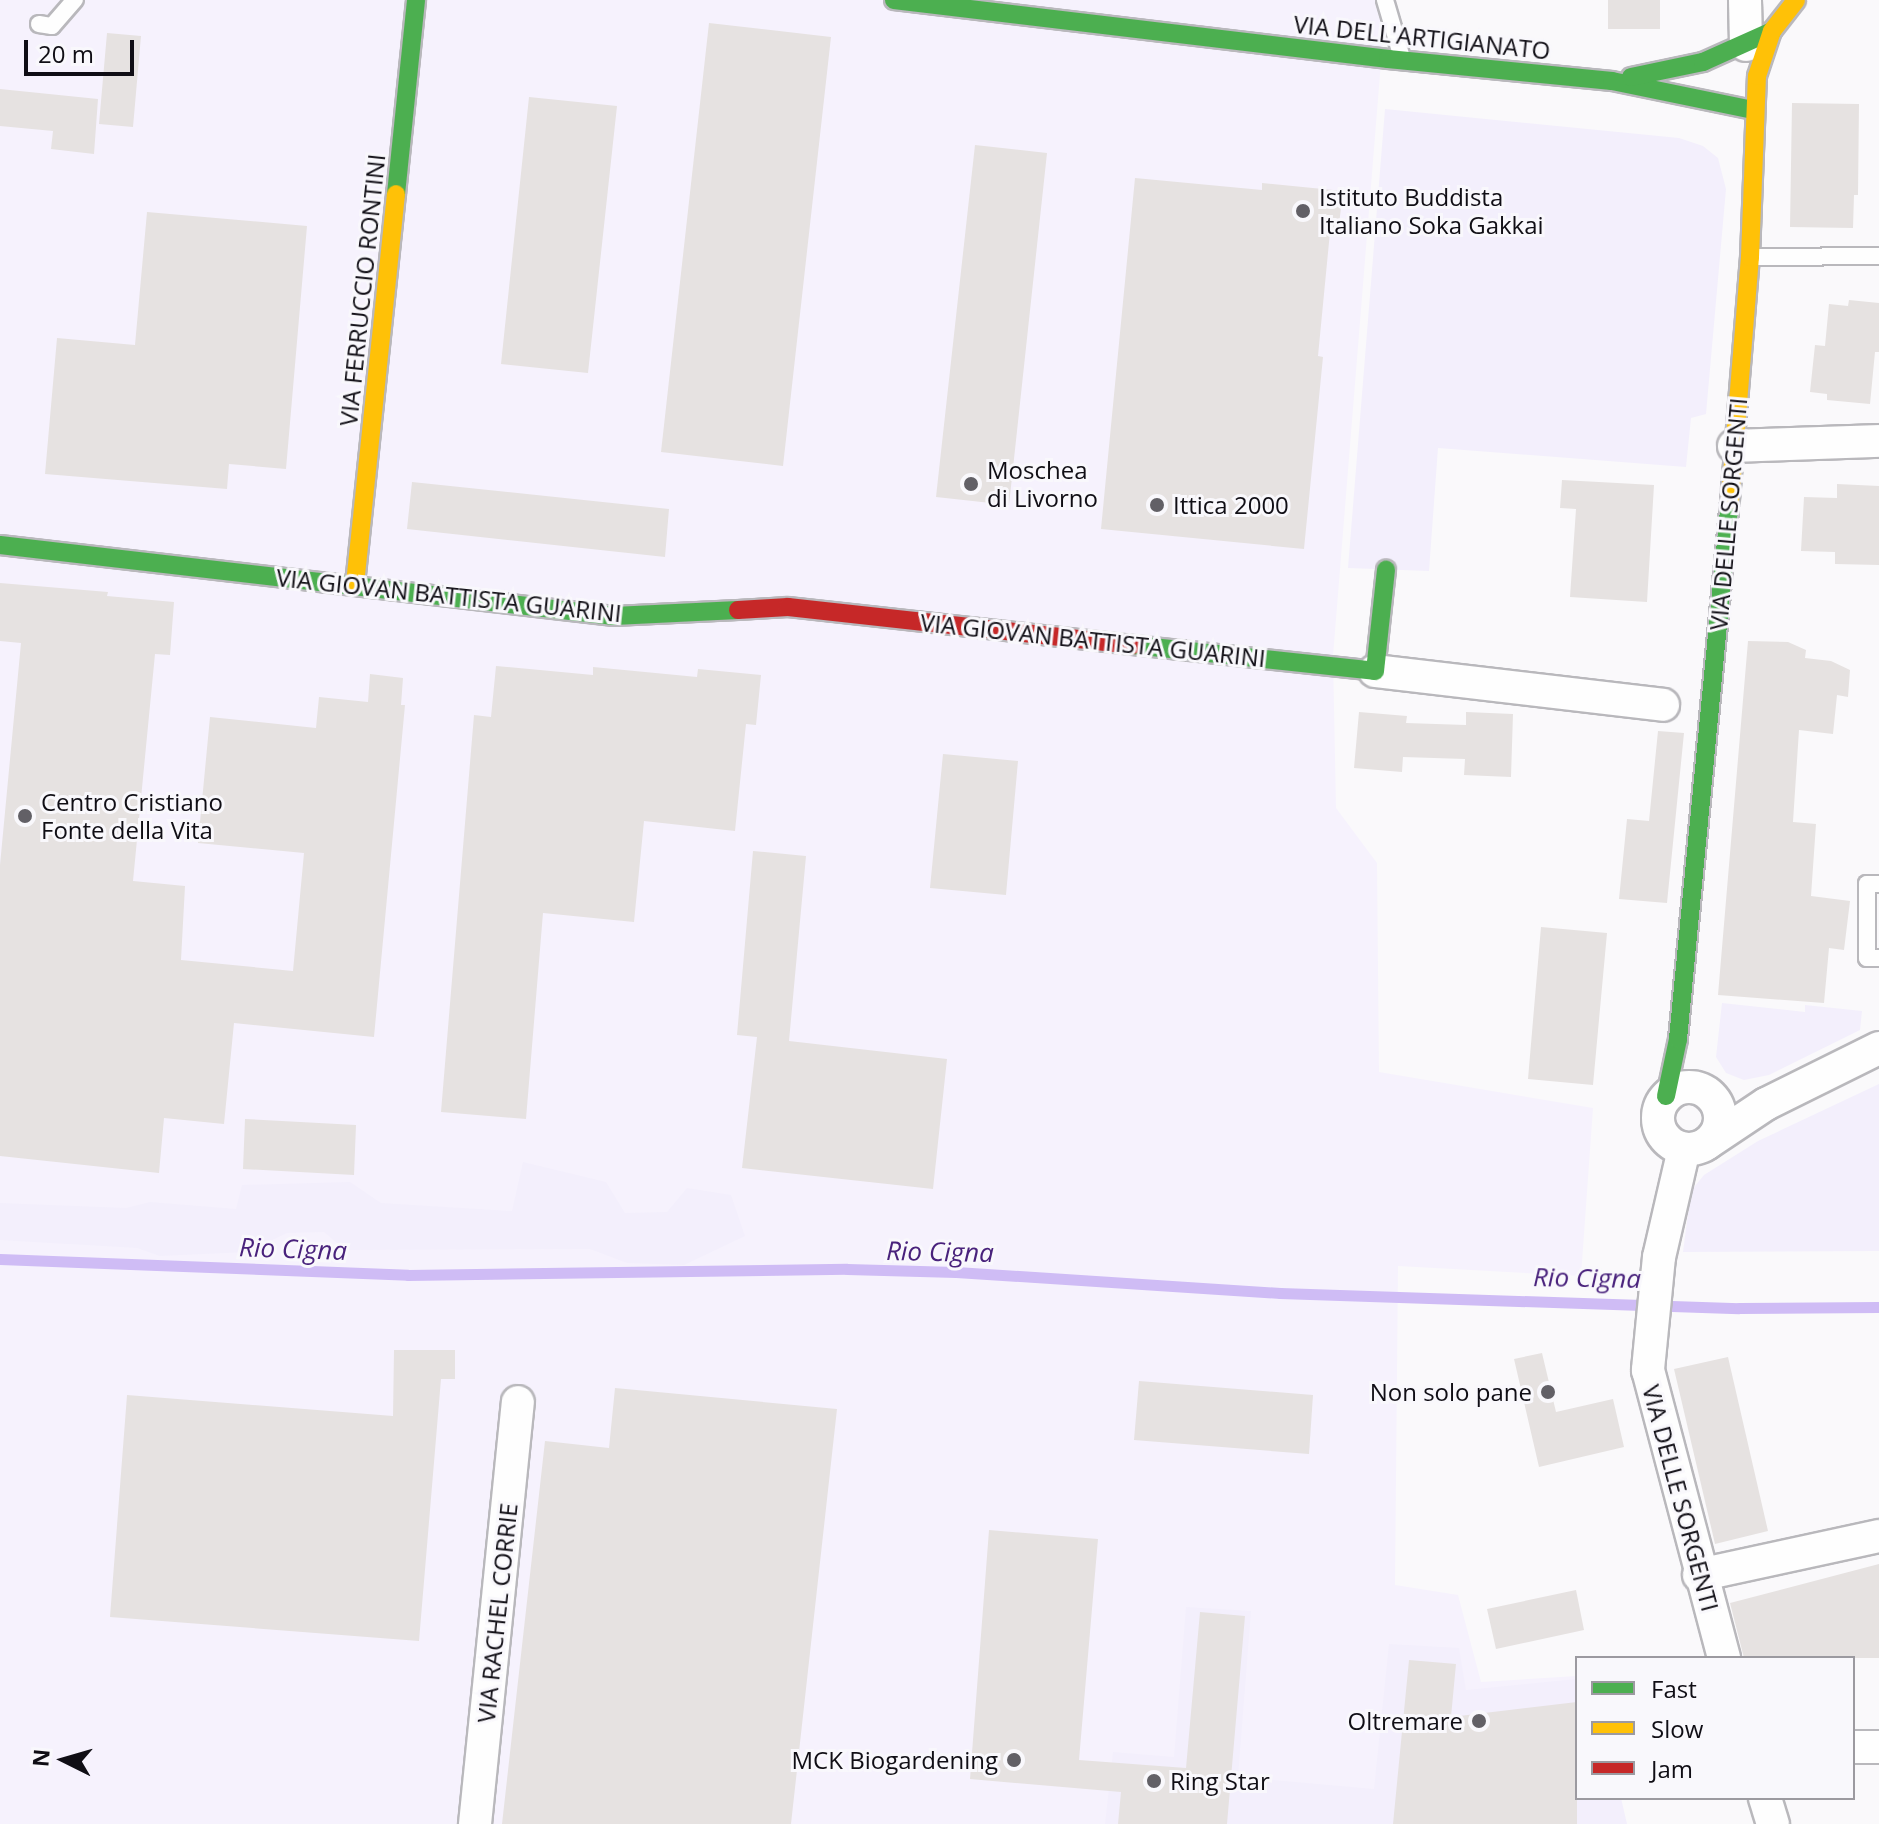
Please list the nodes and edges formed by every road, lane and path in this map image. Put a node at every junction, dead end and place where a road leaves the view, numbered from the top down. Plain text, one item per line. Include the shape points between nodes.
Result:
1 (75, 0) edge
2 (416, 0) edge
3 (894, 0) edge
4 (1385, 0) edge
5 (1745, 0) edge
6 (1796, 0) edge
7 (39, 24) dead end
8 (1759, 38) junction
9 (1402, 60) junction
10 (1612, 81) junction
11 (1753, 110) junction
12 (1879, 256) edge
13 (1750, 257) junction
14 (1879, 441) edge
15 (1734, 446) junction
16 (0, 545) edge
17 (1386, 570) dead end
18 (355, 584) junction
19 (1375, 671) junction
20 (1663, 705) dead end
21 (1879, 884) edge
22 (1879, 958) edge
23 (1678, 1039) junction
24 (1879, 1048) edge
25 (1703, 1090) junction
26 (1666, 1096) junction
27 (1766, 1104) junction
28 (1695, 1146) junction
29 (518, 1402) dead end
30 (1879, 1536) edge
31 (1699, 1575) junction
32 (1723, 1656) edge
33 (1855, 1747) edge
34 (1879, 1747) edge
35 (1766, 1800) edge
36 (475, 1824) edge
37 (1773, 1824) edge

1 - 7 lane via 52,26
2 - 18 street, VIA FERRUCCIO RONTINI
3 - 9 street, VIA DELL'ARTIGIANATO
4 - 9 lane
5 - 8 street, VIA DELLE SORGENTI
6 - 8 street, VIA DELLE SORGENTI
8 - 10 street, VIA DELL'ARTIGIANATO via 1703,62
8 - 11 street, VIA DELLE SORGENTI
9 - 10 street, VIA DELL'ARTIGIANATO
10 - 11 street, VIA DELL'ARTIGIANATO
11 - 13 street, VIA DELLE SORGENTI
12 - 13 lane
13 - 15 street, VIA DELLE SORGENTI
14 - 15 street
15 - 23 street, VIA DELLE SORGENTI
16 - 18 street, VIA GIOVAN BATTISTA GUARINI
17 - 19 street
18 - 19 street, VIA GIOVAN BATTISTA GUARINI via 614,616 788,607
19 - 20 street, VIA GIOVAN BATTISTA GUARINI
21 - 22 lane via 1867,884 1867,958
23 - 25 street, VIA DELLE SORGENTI
23 - 26 street, VIA DELLE SORGENTI
24 - 27 street
25 - 26 street via 1681,1087
25 - 27 street
25 - 28 street, VIA DELLE SORGENTI via 1719,1109 1720,1119 1714,1137
26 - 28 street via 1658,1110 1667,1141
27 - 28 street
28 - 31 street, VIA DELLE SORGENTI via 1659,1257 1649,1349 1652,1389
29 - 36 street, VIA RACHEL CORRIE
30 - 31 street
31 - 32 street, VIA DELLE SORGENTI
33 - 34 street
35 - 37 street

